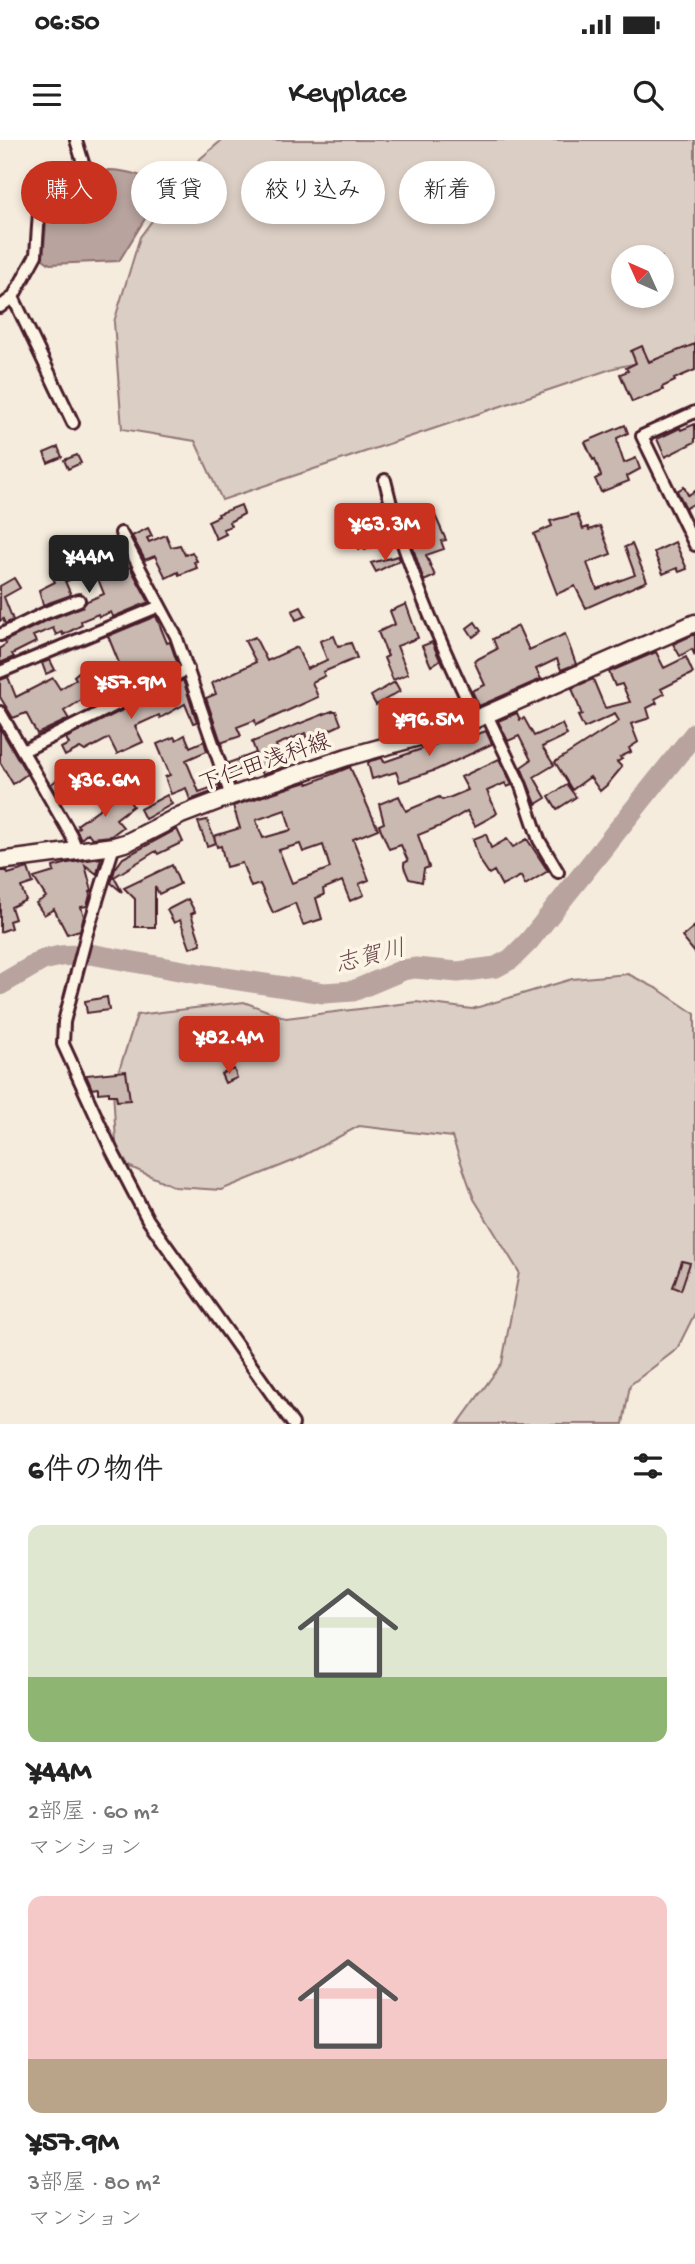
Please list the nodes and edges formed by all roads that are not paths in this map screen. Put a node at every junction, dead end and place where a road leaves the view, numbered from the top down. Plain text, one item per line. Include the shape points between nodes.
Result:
1 (76, 140) edge
2 (13, 297) junction
3 (0, 307) edge
4 (695, 412) edge
5 (73, 422) dead end
6 (385, 480) dead end
7 (121, 533) dead end
8 (695, 545) edge
9 (79, 600) dead end
10 (160, 606) junction
11 (695, 623) edge
12 (0, 635) edge
13 (188, 668) junction
14 (0, 672) edge
15 (0, 712) edge
16 (481, 717) junction
17 (23, 751) junction
18 (231, 796) junction
19 (114, 846) junction
20 (77, 850) junction
21 (0, 861) edge
22 (558, 872) dead end
23 (293, 1424) edge

1 - 2 street via 84,166 39,212 36,256
2 - 3 street
2 - 5 street
4 - 8 street via 642,436
6 - 16 street via 429,616
7 - 10 street
9 - 12 street
10 - 13 street
10 - 14 street
11 - 16 main road, 下仁田浅科線
13 - 17 street
13 - 18 street
15 - 17 street
16 - 18 main road, 下仁田浅科線
16 - 22 street via 521,786 539,840
17 - 20 street
18 - 19 main road, 下仁田浅科線
19 - 20 main road, 下仁田浅科線
19 - 23 street via 64,1021 63,1044 148,1220
20 - 21 main road, 下仁田浅科線

